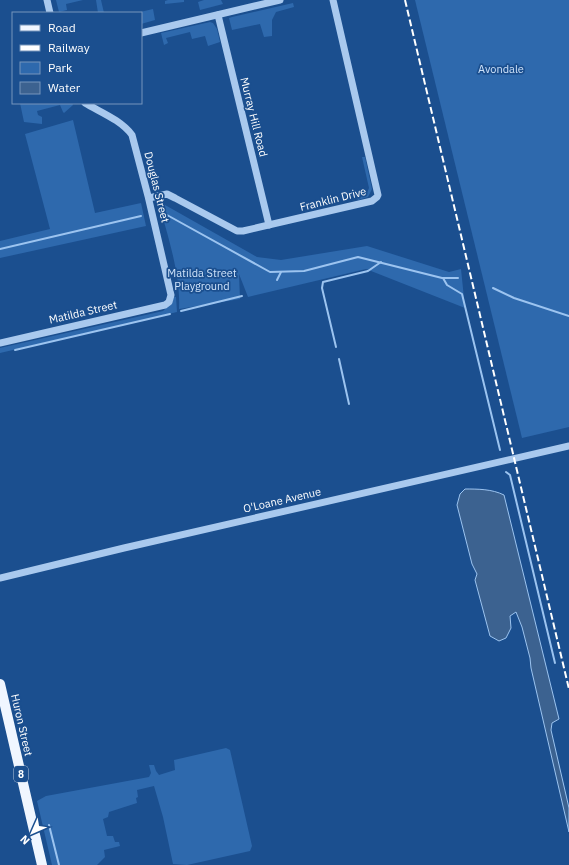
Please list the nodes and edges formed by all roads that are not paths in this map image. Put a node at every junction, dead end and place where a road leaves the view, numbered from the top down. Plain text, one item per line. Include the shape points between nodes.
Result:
1 (47, 0) edge
2 (280, 0) edge
3 (333, 0) edge
4 (50, 12) edge
5 (218, 15) junction
6 (142, 33) edge
7 (87, 104) edge
8 (149, 198) junction
9 (269, 225) junction
10 (169, 302) joint
11 (0, 343) edge
12 (569, 446) edge
13 (0, 578) edge
14 (0, 684) edge
15 (42, 865) edge

1 - 4 street
2 - 5 street
3 - 9 street, Franklin Drive via 378,195 372,201
5 - 6 street
5 - 9 street, Murray Hill Road
7 - 8 street, Douglas Street via 132,134
8 - 9 street, Franklin Drive via 167,194 237,232
8 - 10 street, Douglas Street via 171,295
10 - 11 street, Matilda Street
12 - 13 street, O'Loane Avenue
14 - 15 main road, Huron Street / 8

